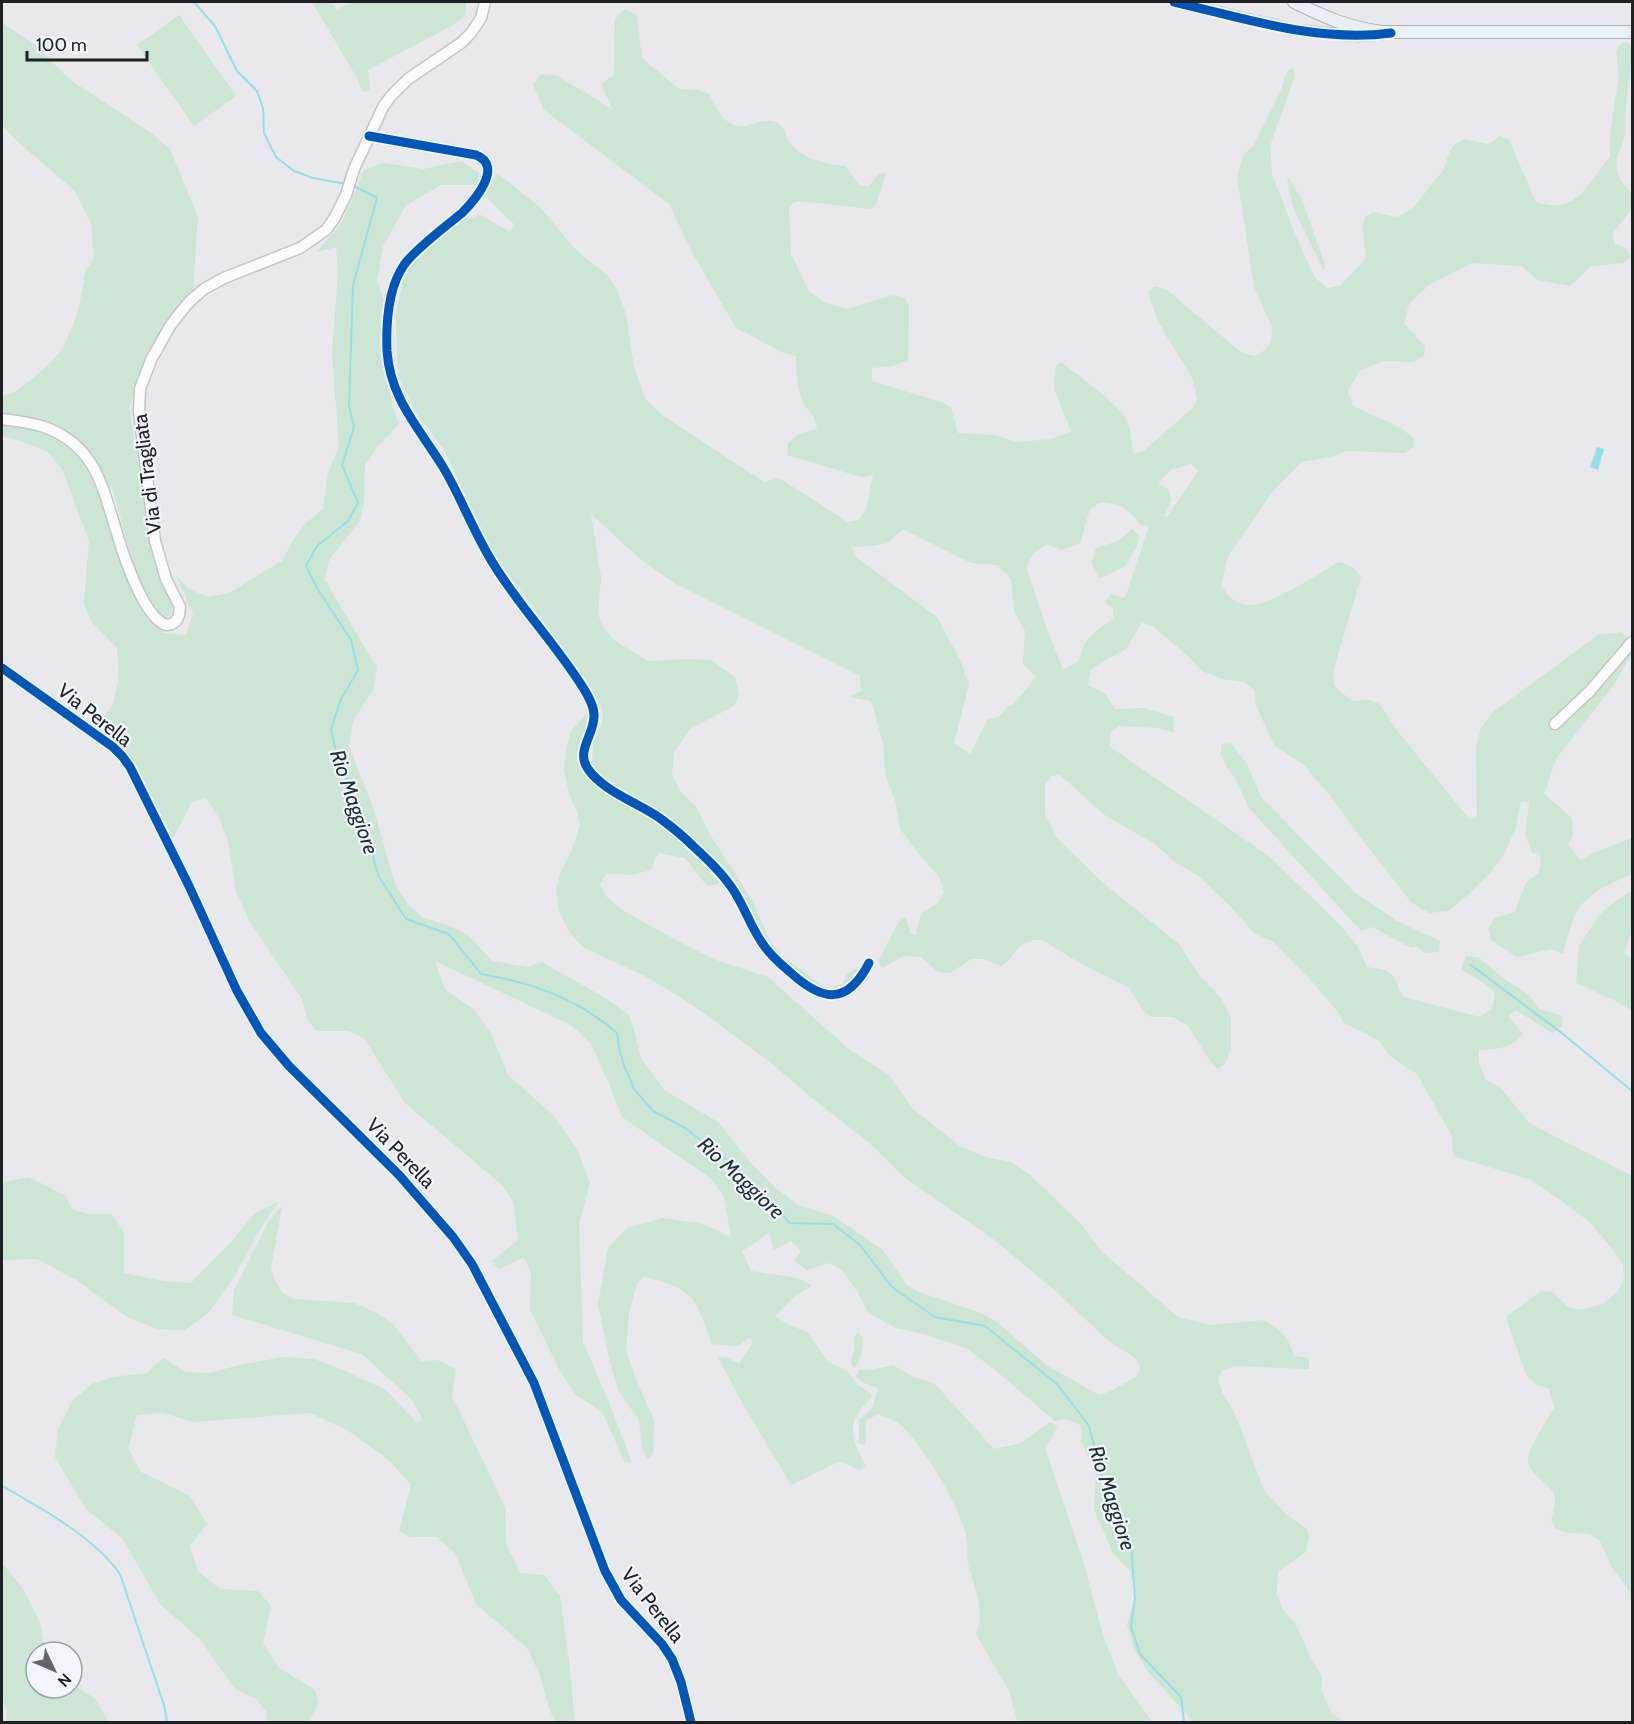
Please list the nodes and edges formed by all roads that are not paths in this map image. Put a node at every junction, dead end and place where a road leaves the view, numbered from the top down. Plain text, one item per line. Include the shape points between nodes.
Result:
1 (485, 2) edge
2 (1174, 2) edge
3 (1293, 2) edge
4 (1632, 32) edge
5 (1391, 33) junction
6 (369, 136) junction
7 (2, 419) edge
8 (1632, 642) edge
9 (2, 668) edge
10 (1556, 724) dead end
11 (869, 963) dead end
12 (691, 1722) edge

1 - 6 street, Via di Tragliata via 471,33 400,86 383,107
2 - 5 street via 1299,31 1364,36
3 - 5 main road via 1343,24
4 - 5 main road
6 - 7 street, Via di Tragliata via 346,195 326,230 300,248 219,280 195,296 170,326 146,371 139,412 153,533 166,579 180,607 173,624 158,620 139,593 102,483 87,458 52,430
6 - 11 street via 476,155 488,166 486,178 466,209 410,258 399,274 387,324 391,378 406,412 445,471 494,566 589,699 594,716 584,751 586,765 604,785 662,819 718,869 764,946 805,984 822,994 838,994 855,984
8 - 10 street via 1590,692
9 - 12 street, Via Perella via 122,756 261,1033 399,1175 472,1264 534,1383 605,1571 621,1600 669,1654

